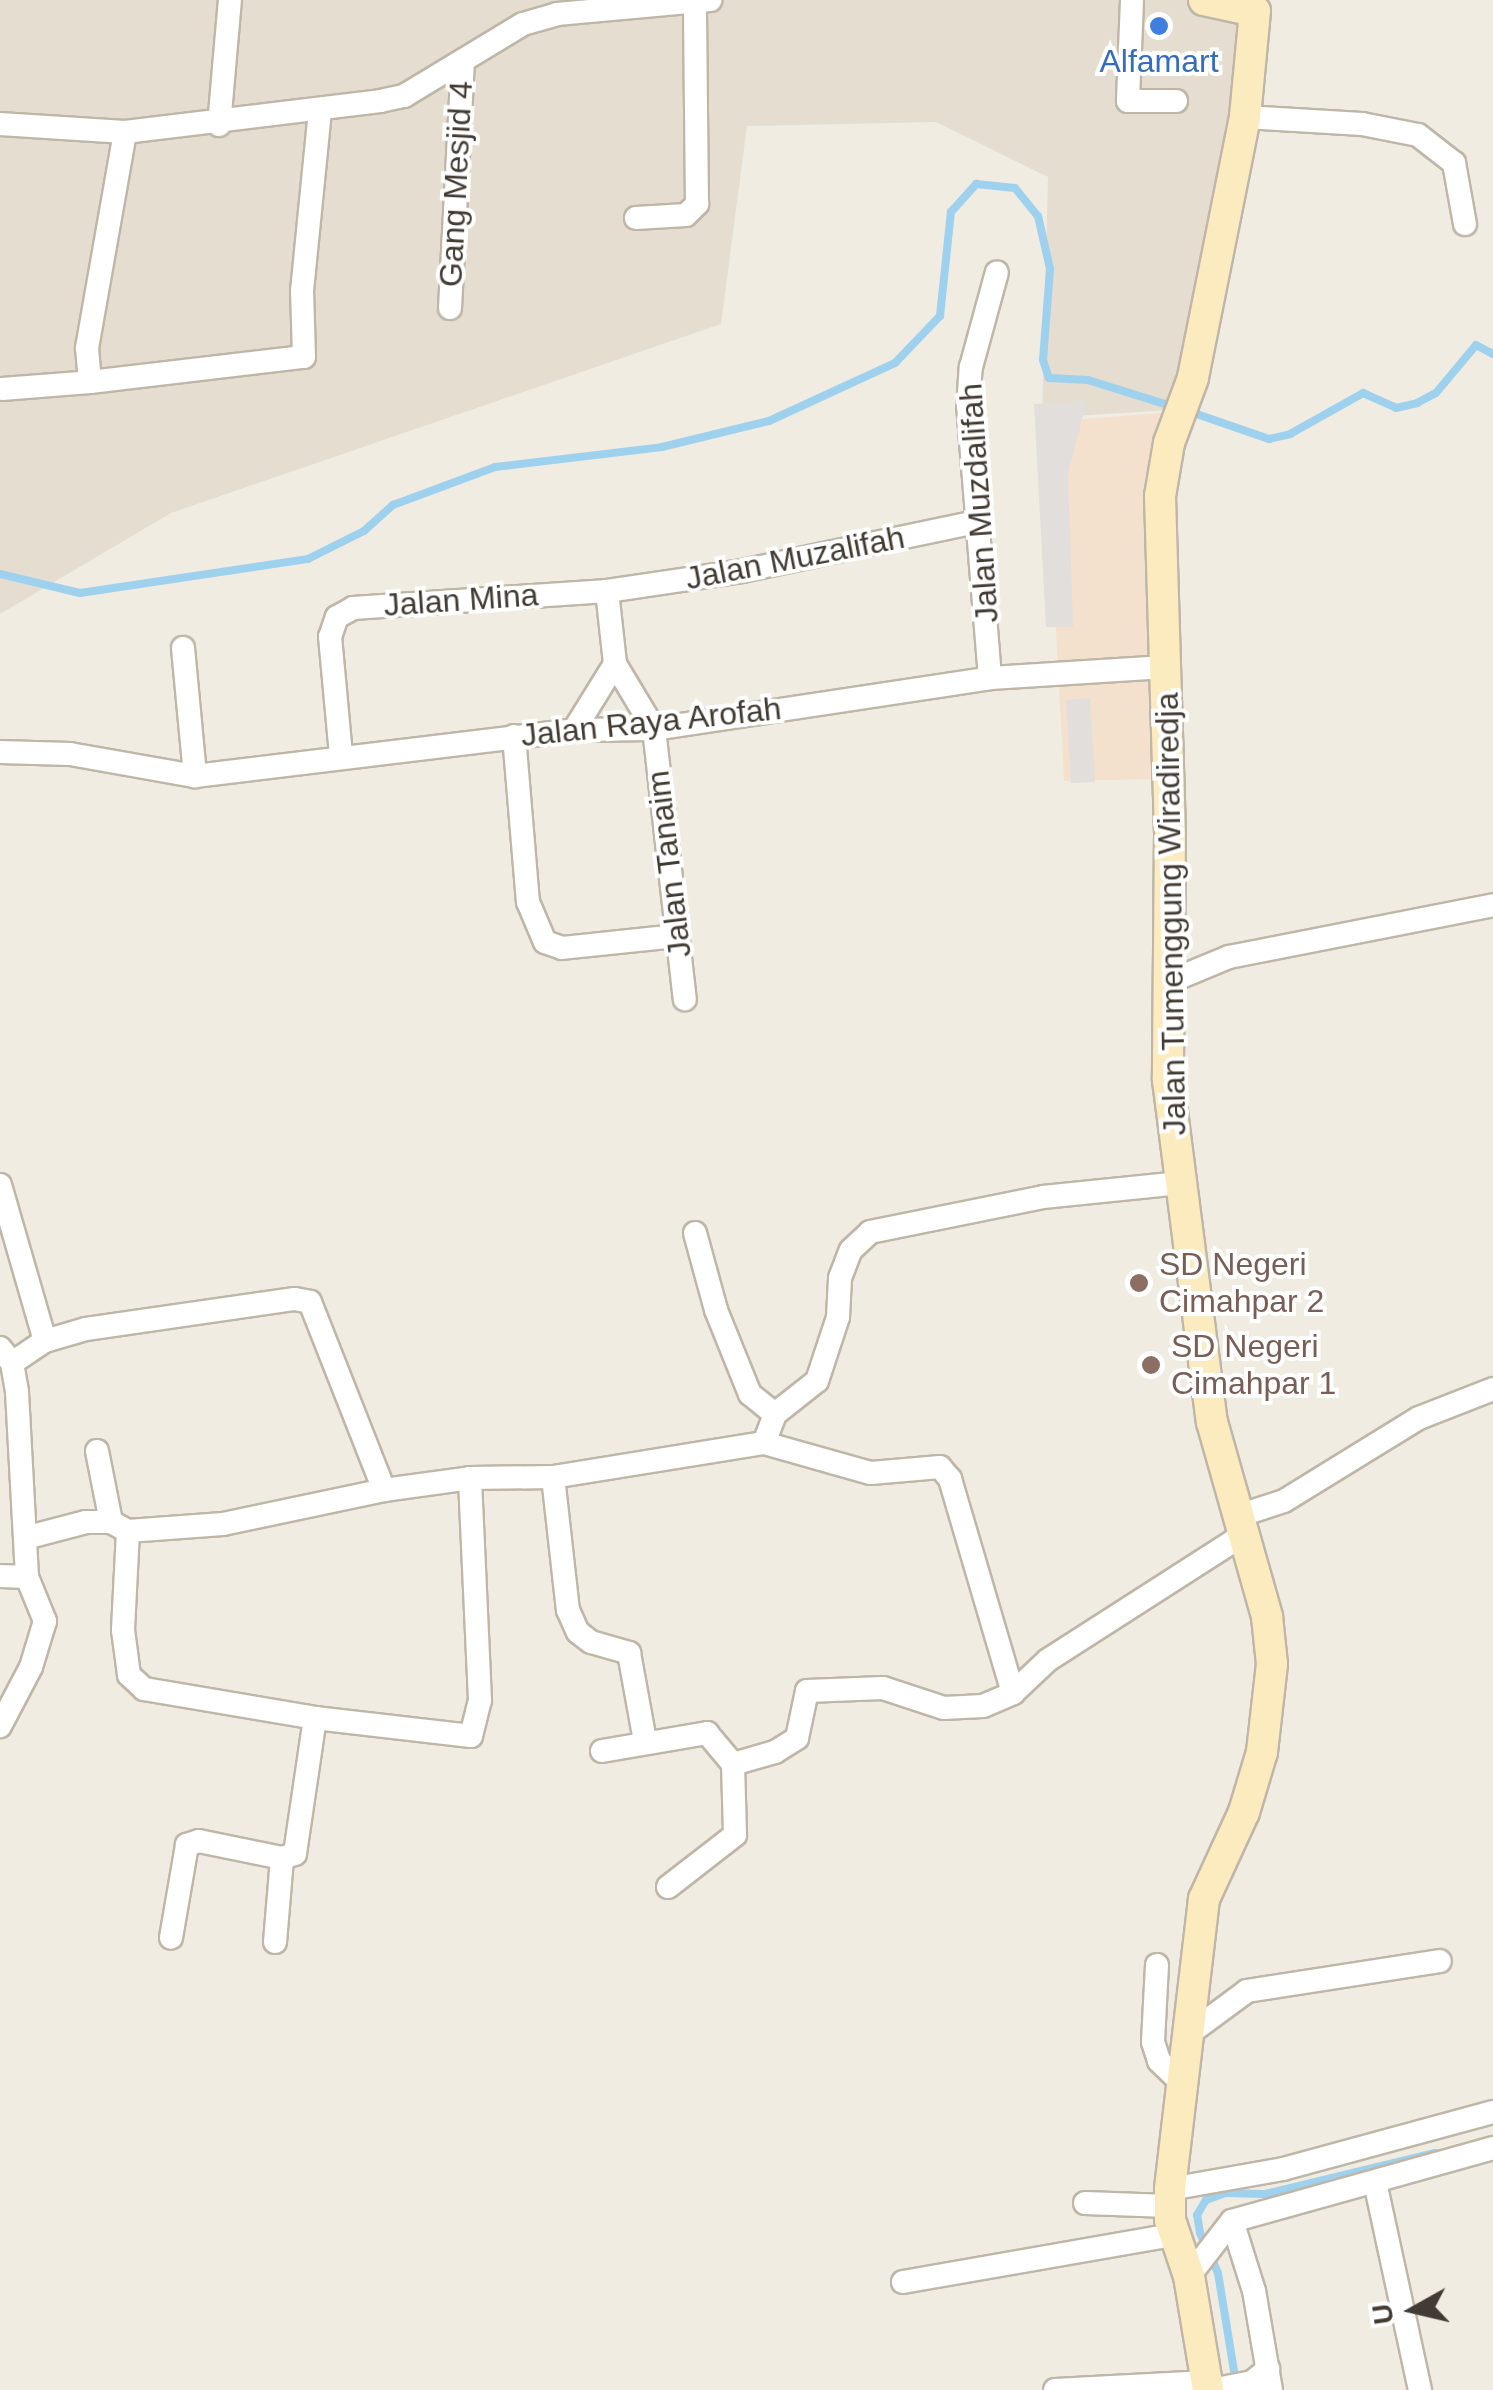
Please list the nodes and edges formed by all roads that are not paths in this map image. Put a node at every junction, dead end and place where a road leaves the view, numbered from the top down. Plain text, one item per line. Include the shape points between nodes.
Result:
1 (230, 0) edge
2 (1132, 0) edge
3 (1204, 0) edge
4 (702, 1) edge
5 (598, 5) edge
6 (1266, 6) edge
7 (463, 60) junction
8 (1176, 100) dead end
9 (320, 110) junction
10 (1245, 117) junction
11 (0, 124) edge
12 (218, 125) junction
13 (125, 132) junction
14 (636, 218) dead end
15 (1465, 224) dead end
16 (997, 272) dead end
17 (450, 308) dead end
18 (90, 382) junction
19 (2, 389) edge
20 (981, 520) junction
21 (607, 591) junction
22 (183, 648) dead end
23 (615, 664) junction
24 (1166, 667) junction
25 (990, 678) junction
26 (654, 729) junction
27 (574, 730) junction
28 (514, 736) junction
29 (0, 752) edge
30 (341, 755) junction
31 (195, 776) junction
32 (1493, 905) edge
33 (677, 936) junction
34 (1171, 980) junction
35 (685, 999) dead end
36 (1180, 1182) junction
37 (0, 1185) edge
38 (696, 1233) dead end
39 (45, 1341) junction
40 (6, 1356) edge
41 (1493, 1389) edge
42 (775, 1414) junction
43 (764, 1443) junction
44 (97, 1450) dead end
45 (553, 1477) junction
46 (470, 1478) junction
47 (384, 1490) junction
48 (1241, 1525) junction
49 (119, 1527) junction
50 (25, 1538) junction
51 (0, 1576) edge
52 (27, 1577) junction
53 (1013, 1693) junction
54 (315, 1718) junction
55 (0, 1726) edge
56 (645, 1741) junction
57 (602, 1751) dead end
58 (733, 1764) junction
59 (282, 1858) junction
60 (668, 1887) dead end
61 (172, 1938) dead end
62 (275, 1942) dead end
63 (1440, 1961) dead end
64 (1157, 1964) dead end
65 (1186, 2036) junction
66 (1186, 2087) junction
67 (1493, 2112) edge
68 (1493, 2148) edge
69 (1375, 2182) junction
70 (1084, 2203) dead end
71 (1170, 2210) junction
72 (1232, 2221) junction
73 (1195, 2269) junction
74 (902, 2282) dead end
75 (1235, 2384) edge
76 (1055, 2390) edge
77 (1420, 2390) edge

1 - 12 street
2 - 8 street via 1128,100
3 - 6 street, Jalan Tumenggung Wiradiredja
4 - 5 street
4 - 14 street via 696,204 686,215
5 - 7 street via 522,24
6 - 10 street, Jalan Tumenggung Wiradiredja
7 - 9 street via 404,96
7 - 17 street, Gang Mesjid 4
9 - 12 street
9 - 18 street via 302,291 304,356
10 - 15 street via 1362,124 1418,135 1454,163
10 - 24 street, Jalan Tumenggung Wiradiredja via 1193,378 1169,443 1160,496
11 - 13 street
12 - 13 street
13 - 18 street via 88,348
16 - 20 street, Jalan Muzdalifah via 971,367 968,406
18 - 19 street
20 - 21 street, Jalan Muzalifah via 742,572
20 - 25 street, Jalan Muzdalifah
21 - 23 street
21 - 30 street, Jalan Mina via 401,601 337,616 330,637
22 - 31 street
23 - 26 street
23 - 27 street
24 - 25 street, Jalan Raya Arofah
24 - 34 street, Jalan Tumenggung Wiradiredja
25 - 26 street, Jalan Raya Arofah
26 - 27 street, Jalan Raya Arofah
26 - 33 street, Jalan Tanaim
27 - 28 street, Jalan Raya Arofah
28 - 30 street, Jalan Raya Arofah
28 - 33 street via 528,902 545,942 562,948
29 - 31 street, Jalan Raya Arofah via 70,754
30 - 31 street, Jalan Raya Arofah
32 - 34 street via 1229,957
33 - 35 street, Jalan Tanaim
34 - 36 street, Jalan Tumenggung Wiradiredja via 1168,1080
36 - 42 street via 1043,1197 870,1232 851,1250 840,1278 838,1317 818,1381
36 - 48 street, Jalan Tumenggung Wiradiredja via 1212,1422
37 - 39 street
38 - 42 street via 716,1310 750,1394
39 - 40 street
39 - 47 street via 86,1329 310,1302
40 - 50 street
41 - 48 street via 1418,1418
42 - 43 street
43 - 45 street
43 - 53 street via 871,1473 940,1467 950,1479
44 - 49 street
45 - 46 street
45 - 56 street via 568,1610 591,1642 629,1653
46 - 47 street
46 - 54 street via 480,1700 471,1736
47 - 49 street via 223,1524
48 - 53 street via 1048,1660
48 - 65 street, Jalan Tumenggung Wiradiredja via 1267,1616 1272,1664 1262,1752 1244,1812 1204,1899
49 - 50 street
49 - 54 street via 123,1630 128,1674 136,1682 144,1689
50 - 52 street
51 - 52 street
52 - 55 street via 46,1621
53 - 58 street via 983,1706 944,1708 883,1688 807,1691 790,1746
54 - 59 street via 297,1847
56 - 57 street
56 - 58 street via 711,1734
58 - 60 street via 735,1834
59 - 61 street via 199,1841 187,1845
59 - 62 street
63 - 65 street via 1247,1992
64 - 66 street via 1153,2042 1159,2061
65 - 66 street, Jalan Tumenggung Wiradiredja
66 - 71 street, Jalan Tumenggung Wiradiredja
67 - 71 street via 1283,2169
68 - 69 street
69 - 72 street
69 - 77 street
70 - 71 street
71 - 73 street
71 - 74 street
72 - 73 street
72 - 75 street via 1254,2290
73 - 75 street
75 - 76 street

